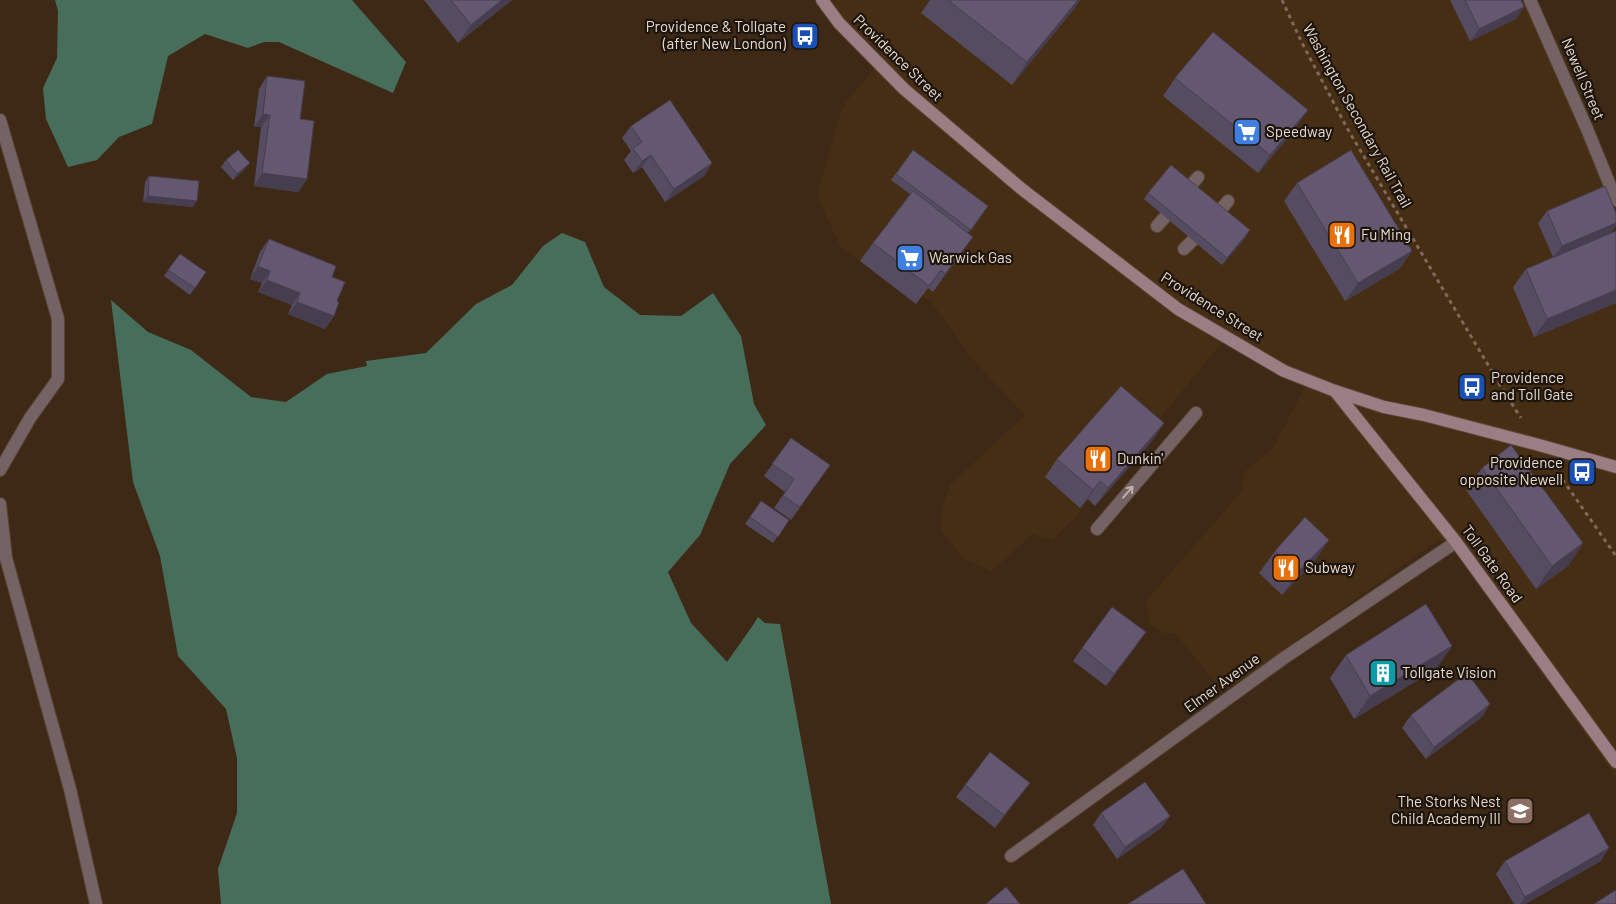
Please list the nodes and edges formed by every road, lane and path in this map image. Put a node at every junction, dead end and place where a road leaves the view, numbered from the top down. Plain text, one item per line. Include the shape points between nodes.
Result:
1 (822, 0) edge
2 (1282, 0) edge
3 (1530, 0) edge
4 (0, 120) edge
5 (1198, 177) dead end
6 (1188, 190) edge
7 (1616, 200) edge
8 (1228, 201) dead end
9 (1217, 214) edge
10 (1336, 391) junction
11 (1196, 413) dead end
12 (1540, 446) junction
13 (1616, 468) edge
14 (0, 470) edge
15 (0, 504) edge
16 (1097, 529) dead end
17 (1456, 542) junction
18 (1616, 556) edge
19 (1616, 762) edge
20 (1011, 856) dead end
21 (96, 904) edge

1 - 10 main road, Providence Street via 839,23 904,89 1023,190 1170,304 1284,370
2 - 12 path, Washington Secondary Rail Trail via 1347,128 1500,385
3 - 7 street, Newell Street
4 - 14 street via 58,319 58,379 30,418
5 - 6 street
8 - 9 street
10 - 12 main road, Providence Street
10 - 17 main road, Toll Gate Road
16 -> 11 street
12 - 13 main road, Providence Street
12 - 18 path, Washington Secondary Rail Trail
15 - 21 street via 6,558 70,789
17 - 19 main road, Toll Gate Road
17 - 20 street, Elmer Avenue via 1284,658

